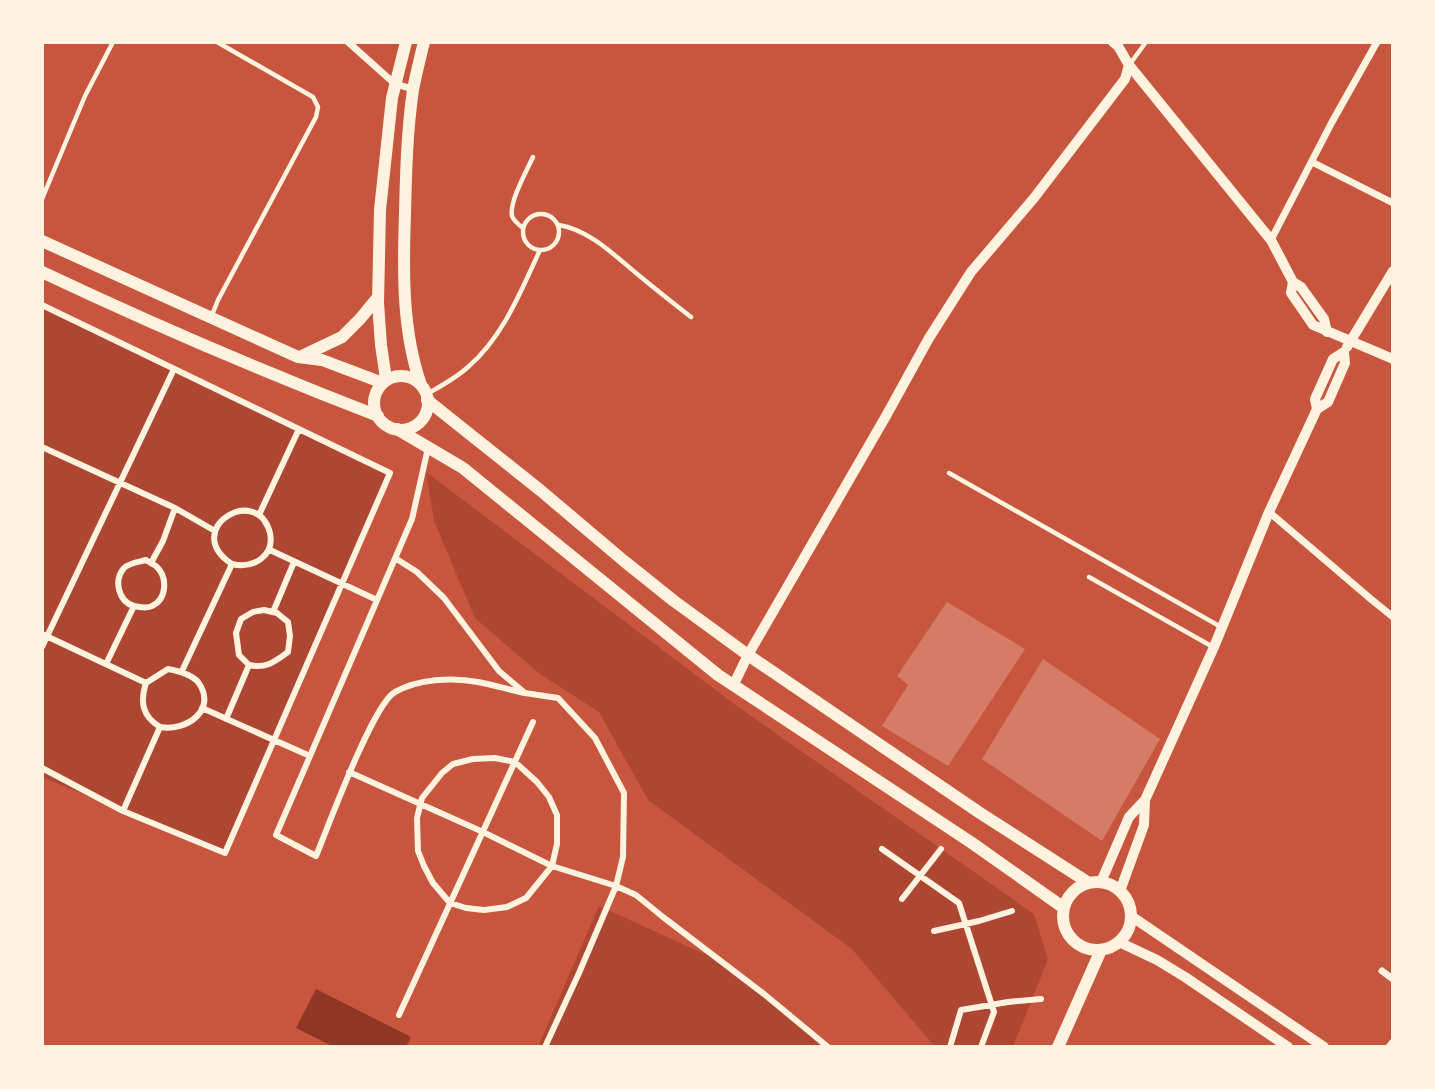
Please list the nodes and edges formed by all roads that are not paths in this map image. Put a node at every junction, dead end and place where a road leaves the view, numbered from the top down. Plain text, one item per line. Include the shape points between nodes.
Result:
1 (113, 42) edge
2 (217, 42) edge
3 (348, 42) edge
4 (405, 42) edge
5 (424, 42) edge
6 (1113, 42) edge
7 (1146, 42) edge
8 (1377, 42) edge
9 (1129, 65) junction
10 (395, 84) junction
11 (414, 89) junction
12 (533, 157) dead end
13 (1312, 162) junction
14 (42, 199) edge
15 (1393, 203) edge
16 (559, 225) junction
17 (523, 228) junction
18 (1272, 240) junction
19 (42, 242) edge
20 (540, 250) junction
21 (1393, 271) edge
22 (42, 272) edge
23 (378, 297) junction
24 (42, 305) edge
25 (691, 317) dead end
26 (210, 319) junction
27 (1351, 342) junction
28 (298, 357) junction
29 (1393, 359) edge
30 (174, 369) junction
31 (384, 381) junction
32 (425, 393) junction
33 (378, 416) junction
34 (299, 429) junction
35 (397, 429) junction
36 (42, 447) edge
37 (428, 449) junction
38 (949, 473) dead end
39 (121, 482) junction
40 (175, 508) junction
41 (1269, 512) junction
42 (259, 515) junction
43 (215, 531) junction
44 (270, 550) junction
45 (395, 558) junction
46 (294, 562) junction
47 (151, 563) junction
48 (232, 564) junction
49 (1089, 577) dead end
50 (377, 600) junction
51 (134, 606) junction
52 (273, 612) junction
53 (1393, 617) edge
54 (1222, 628) junction
55 (44, 636) edge
56 (42, 647) edge
57 (1214, 647) junction
58 (748, 655) junction
59 (106, 664) junction
60 (249, 665) junction
61 (182, 671) junction
62 (146, 682) junction
63 (733, 686) junction
64 (526, 693) junction
65 (202, 708) junction
66 (226, 719) junction
67 (533, 722) dead end
68 (160, 727) junction
69 (274, 741) junction
70 (310, 756) junction
71 (515, 762) junction
72 (42, 768) edge
73 (349, 772) junction
74 (1145, 800) junction
75 (420, 805) junction
76 (123, 811) junction
77 (483, 832) junction
78 (882, 849) dead end
79 (941, 849) dead end
80 (552, 866) junction
81 (919, 875) junction
82 (1095, 883) junction
83 (616, 887) junction
84 (1120, 891) junction
85 (902, 899) dead end
86 (450, 903) junction
87 (1064, 908) junction
88 (1012, 911) dead end
89 (1131, 916) junction
90 (966, 924) junction
91 (934, 931) dead end
92 (1119, 942) junction
93 (1101, 950) junction
94 (1382, 971) dead end
95 (1393, 978) edge
96 (1041, 999) dead end
97 (992, 1005) junction
98 (399, 1015) dead end
99 (1393, 1042) edge
100 (545, 1047) edge
101 (828, 1047) edge
102 (950, 1047) edge
103 (981, 1047) edge
104 (1058, 1047) edge
105 (1287, 1047) edge
106 (1324, 1047) edge
107 (1389, 1047) edge

1 - 14 lane
2 - 26 lane via 313,97 318,107
3 - 10 street
4 - 10 main road
5 - 11 main road
6 - 9 street
7 - 9 lane
8 - 13 street
9 - 18 street
9 - 58 street via 1115,94 971,272
10 - 11 street
10 - 23 main road via 380,211
11 - 32 main road via 407,163 405,298 417,372
12 - 17 lane via 512,207 512,217
13 - 15 street
13 - 18 street
16 - 17 lane via 540,213 529,218
16 - 20 lane via 556,243
16 - 25 lane via 600,243
17 - 20 lane via 529,245
18 - 27 street via 1293,282 1324,319 1327,332
19 - 26 main road
20 - 32 lane via 518,299 483,352 461,373
21 - 27 street
22 - 33 main road via 192,341
23 - 28 main road via 342,337
23 - 31 main road
24 - 30 street
26 - 28 main road
27 - 29 street
27 - 41 street via 1333,359 1315,399 1317,409
28 - 31 main road via 322,360
30 - 34 street
30 - 39 street
31 - 32 main road via 413,378
31 - 33 main road via 374,402
32 - 35 main road via 425,415 418,424
32 - 58 main road via 664,593
33 - 35 main road
34 - 42 street
34 - 69 street via 390,473
35 - 37 main road
36 - 39 street
37 - 45 street via 412,519
37 - 63 main road via 463,468
38 - 54 lane
39 - 40 street
39 - 55 street
40 - 43 street
40 - 47 street
41 - 53 street
41 - 54 street
42 - 43 street via 235,512 224,517
42 - 44 street via 270,535
43 - 48 street via 217,552
44 - 46 street
44 - 48 street via 253,564
45 - 50 street
45 - 64 street via 444,598 499,671
46 - 50 street
46 - 52 street
47 - 51 street via 165,580 164,594 153,606
47 - 51 street via 135,562 120,578 121,598
48 - 61 street
49 - 57 lane
50 - 70 street
51 - 59 street
52 - 60 street via 253,612 241,619 236,633 239,655
52 - 60 street via 288,622 288,652 269,665
54 - 57 street
55 - 56 street
55 - 59 street
57 - 74 street
58 - 63 street
58 - 82 main road via 980,813
59 - 62 street
60 - 66 street
61 - 62 street via 169,669
61 - 65 street via 197,681 204,694
62 - 68 street via 146,714
63 - 87 main road
64 - 73 street via 477,682 433,680 410,685 391,694
64 - 83 street via 558,698 594,738 624,793 623,857
65 - 66 street
65 - 68 street via 194,720 180,727
66 - 69 street
67 - 71 street
68 - 76 street
69 - 70 street
69 - 76 street via 225,853
70 - 73 street via 276,835 316,856
71 - 75 street via 495,758 453,764
71 - 77 street
71 - 80 street via 549,797 557,815
72 - 76 street
73 - 75 street
74 - 82 street via 1129,817
74 - 84 street via 1144,825
75 - 77 street
75 - 86 street via 418,851 433,883
77 - 80 street
77 - 86 street
78 - 81 street
79 - 81 street
80 - 83 street
80 - 86 street via 526,898 507,907 484,910
81 - 85 street
81 - 90 street via 959,903
82 - 84 main road
82 - 87 main road via 1073,892
83 - 100 street
83 - 101 street via 636,895
84 - 89 main road
86 - 98 street
87 - 93 main road via 1070,937 1084,947
88 - 90 street
89 - 92 main road
89 - 106 street
90 - 91 street
90 - 97 street
92 - 93 main road
92 - 105 street via 1185,977
93 - 104 main road
94 - 95 street
96 - 97 street
97 - 102 street via 961,1010
97 - 103 street via 994,1012
99 - 107 street

